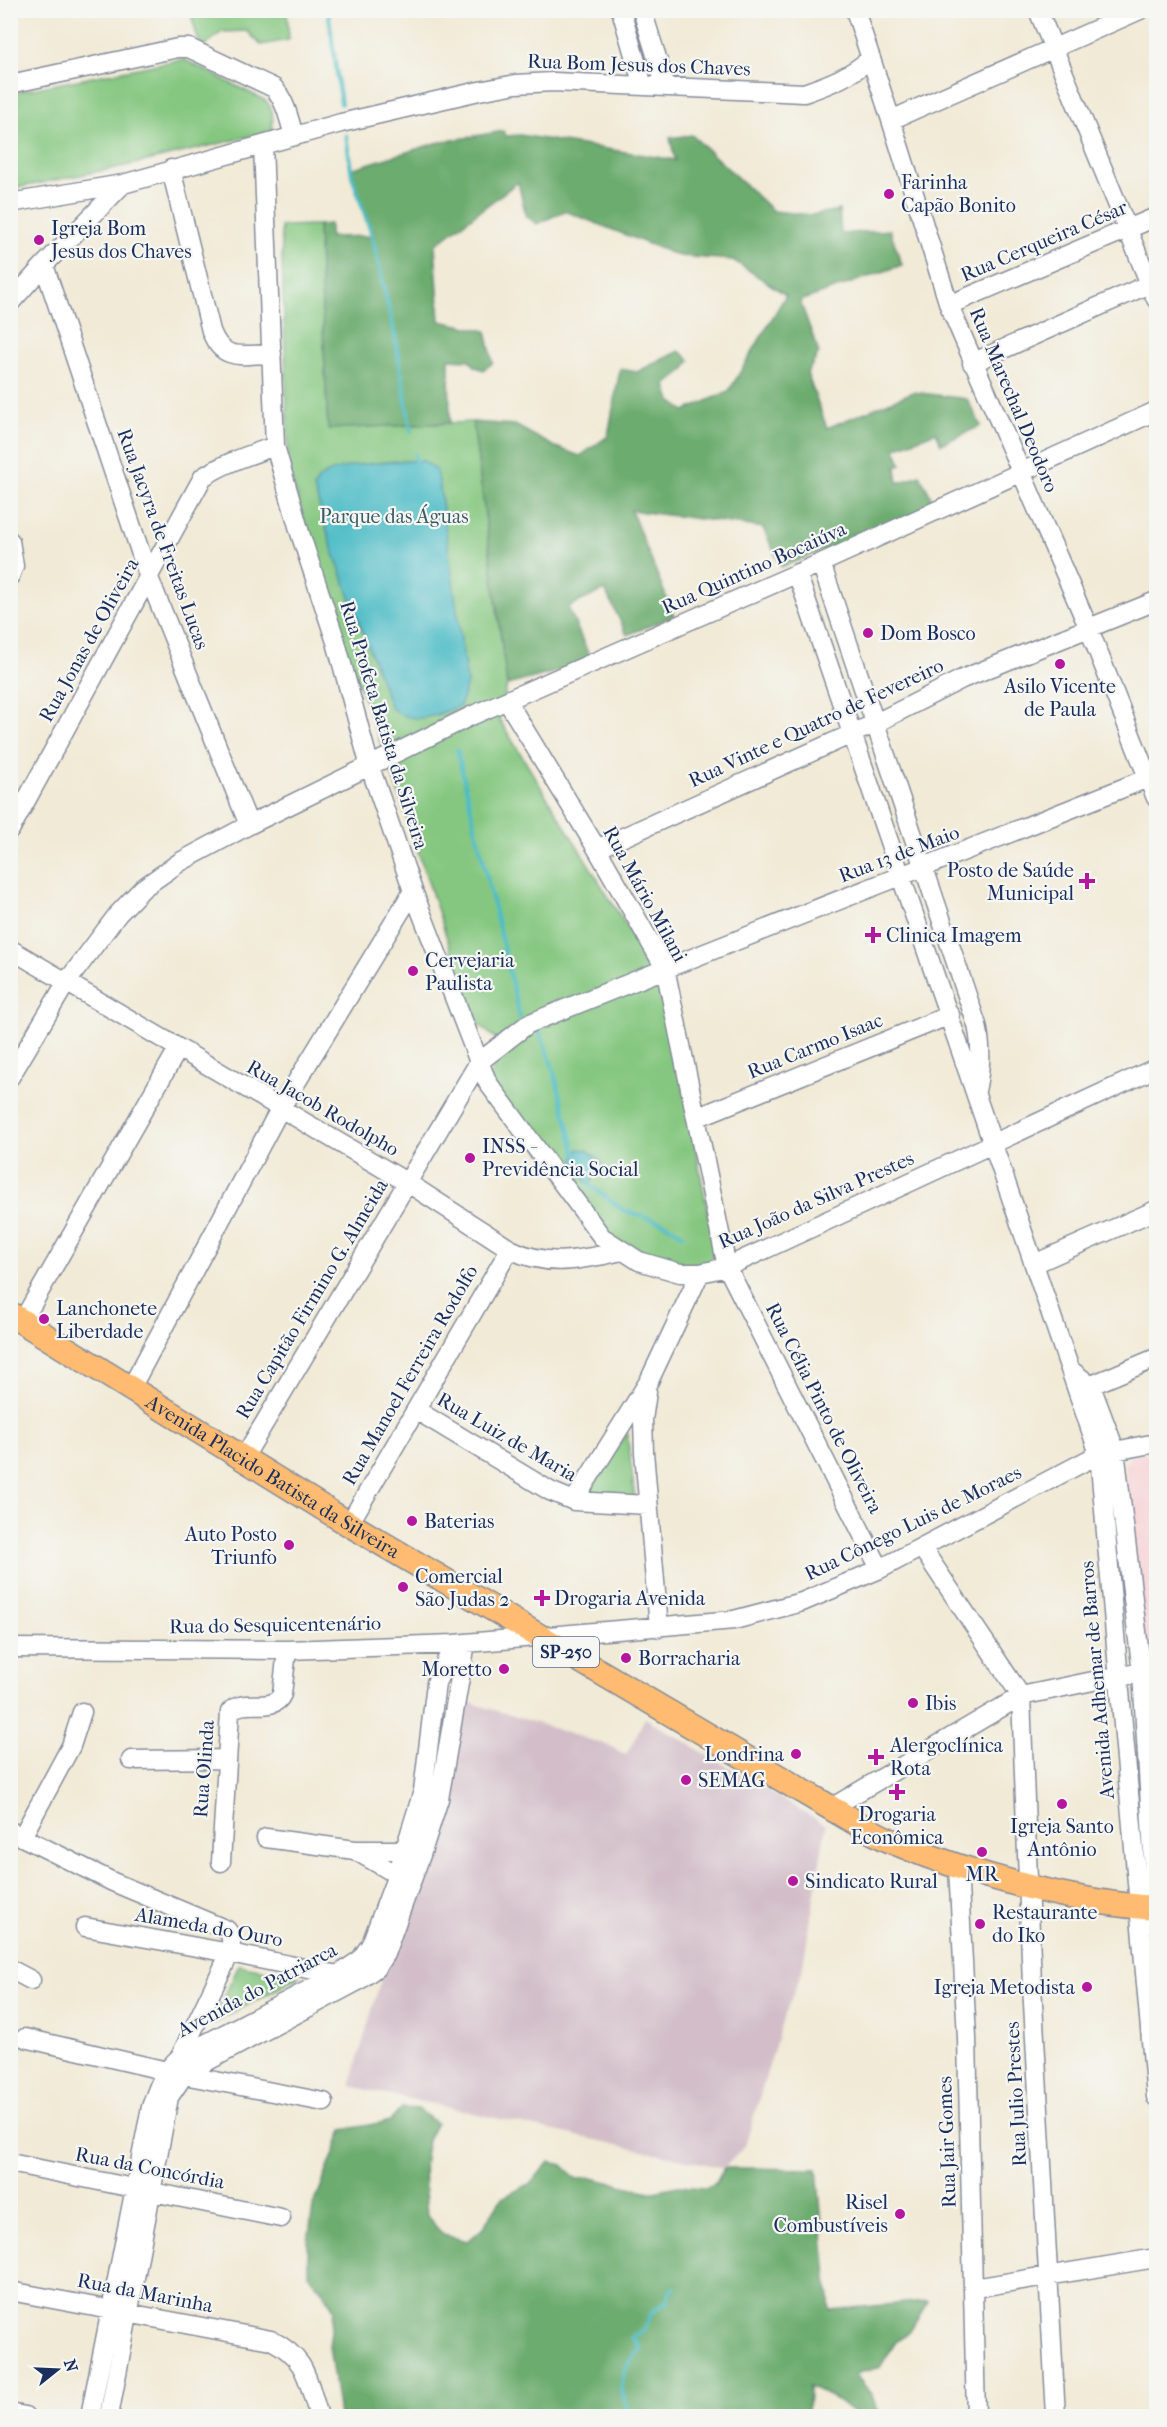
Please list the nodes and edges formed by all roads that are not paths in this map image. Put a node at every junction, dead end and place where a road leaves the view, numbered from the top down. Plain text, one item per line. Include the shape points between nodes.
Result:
1 (621, 10) edge
2 (642, 10) edge
3 (855, 10) edge
4 (1038, 10) edge
5 (1140, 10) edge
6 (1054, 49) junction
7 (871, 58) junction
8 (10, 84) edge
9 (643, 86) junction
10 (666, 87) junction
11 (891, 120) junction
12 (294, 136) junction
13 (263, 145) junction
14 (171, 169) junction
15 (123, 184) junction
16 (10, 203) edge
17 (1156, 217) edge
18 (1128, 230) junction
19 (44, 265) junction
20 (1154, 288) edge
21 (10, 303) edge
22 (949, 305) junction
23 (272, 354) junction
24 (972, 363) junction
25 (1156, 411) edge
26 (275, 446) junction
27 (1020, 473) junction
28 (10, 541) edge
29 (821, 563) junction
30 (797, 573) junction
31 (10, 576) edge
32 (149, 578) junction
33 (1156, 601) edge
34 (1089, 629) junction
35 (507, 701) junction
36 (876, 723) junction
37 (853, 733) junction
38 (370, 767) junction
39 (1148, 778) junction
40 (1156, 798) edge
41 (249, 825) junction
42 (10, 830) edge
43 (597, 849) junction
44 (924, 868) junction
45 (901, 877) junction
46 (413, 891) junction
47 (10, 949) edge
48 (665, 968) junction
49 (66, 983) junction
50 (950, 1015) junction
51 (178, 1049) junction
52 (479, 1062) junction
53 (1156, 1068) edge
54 (10, 1077) edge
55 (976, 1093) junction
56 (280, 1109) junction
57 (696, 1118) junction
58 (992, 1144) junction
59 (408, 1183) junction
60 (1156, 1210) edge
61 (510, 1250) junction
62 (623, 1251) junction
63 (1034, 1264) junction
64 (727, 1267) junction
65 (700, 1273) junction
66 (16, 1318) edge
67 (1156, 1358) edge
68 (649, 1382) junction
69 (131, 1388) junction
70 (1085, 1389) junction
71 (416, 1410) junction
72 (1156, 1443) edge
73 (1107, 1452) junction
74 (243, 1460) junction
75 (574, 1501) junction
76 (648, 1505) junction
77 (349, 1524) junction
78 (922, 1548) junction
79 (1131, 1568) junction
80 (880, 1569) junction
81 (1111, 1570) junction
82 (659, 1628) junction
83 (539, 1635) junction
84 (460, 1644) junction
85 (10, 1648) edge
86 (287, 1650) junction
87 (1149, 1672) edge
88 (1117, 1676) junction
89 (1021, 1695) junction
90 (82, 1712) dead end
91 (226, 1759) junction
92 (131, 1760) dead end
93 (831, 1808) junction
94 (16, 1834) edge
95 (266, 1838) dead end
96 (355, 1850) junction
97 (414, 1852) junction
98 (221, 1862) dead end
99 (958, 1867) junction
100 (404, 1879) junction
101 (1028, 1886) junction
102 (1151, 1906) edge
103 (86, 1928) dead end
104 (230, 1953) junction
105 (10, 1969) edge
106 (339, 1974) junction
107 (32, 1980) dead end
108 (358, 1981) junction
109 (25, 2038) dead end
110 (180, 2068) junction
111 (1156, 2097) edge
112 (324, 2102) dead end
113 (10, 2163) edge
114 (143, 2189) junction
115 (281, 2218) dead end
116 (1156, 2258) edge
117 (1049, 2274) junction
118 (974, 2288) junction
119 (10, 2291) edge
120 (119, 2311) junction
121 (10, 2413) edge
122 (25, 2416) edge
123 (90, 2416) edge
124 (109, 2416) edge
125 (319, 2416) edge
126 (976, 2416) edge
127 (1056, 2416) edge

1 - 9 street
2 - 10 street
3 - 7 street, Rua Marechal Deodoro
4 - 6 street
5 - 6 street
6 - 11 street
6 - 18 street
7 - 10 street, Rua Bom Jesus dos Chaves via 840,80 804,93
7 - 11 street, Rua Marechal Deodoro
8 - 12 street via 189,48 274,88 281,96
9 - 10 street, Rua Bom Jesus dos Chaves
9 - 12 street, Rua Bom Jesus dos Chaves via 516,84
11 - 22 street, Rua Marechal Deodoro
12 - 13 street, Rua Bom Jesus dos Chaves
13 - 14 street, Rua Bom Jesus dos Chaves
13 - 23 street, Rua Profeta Batista da Silveira
14 - 15 street, Rua Bom Jesus dos Chaves
14 - 23 street via 216,345 230,354
15 - 16 street, Rua Bom Jesus dos Chaves
15 - 19 street
17 - 18 street, Rua Cerqueira César
18 - 20 street
18 - 22 street, Rua Cerqueira César
19 - 21 street
19 - 32 street, Rua Jacyra de Freitas Lucas
20 - 24 street
22 - 24 street, Rua Marechal Deodoro
23 - 26 street, Rua Profeta Batista da Silveira
24 - 27 street, Rua Marechal Deodoro
25 - 27 street, Rua Quintino Bocaiúva
26 - 32 street, Rua Jonas de Oliveira via 218,467 203,477
26 - 38 street, Rua Profeta Batista da Silveira
27 - 29 street, Rua Quintino Bocaiúva
27 - 34 street, Rua Marechal Deodoro
28 - 31 street via 15,566
29 - 30 street, Rua Quintino Bocaiúva
29 - 36 street
30 - 35 street, Rua Quintino Bocaiúva
30 - 37 street
32 - 41 street, Rua Jacyra de Freitas Lucas
32 - 42 street, Rua Jonas de Oliveira
33 - 34 street, Rua Vinte e Quatro de Fevereiro
34 - 36 street, Rua Vinte e Quatro de Fevereiro via 962,679
34 - 39 street, Rua Marechal Deodoro
35 - 38 street, Rua Quintino Bocaiúva
35 - 43 street, Rua Mário Milani
36 - 37 street, Rua Vinte e Quatro de Fevereiro
36 - 44 street
37 - 43 street, Rua Vinte e Quatro de Fevereiro
37 - 45 street
38 - 41 street, Rua Quintino Bocaiúva
38 - 46 street, Rua Profeta Batista da Silveira
39 - 40 street, Rua Marechal Deodoro
39 - 44 street, Rua 13 de Maio
41 - 49 street, Rua Quintino Bocaiúva via 180,862 143,888 118,914
43 - 48 street, Rua Mário Milani
44 - 45 street, Rua 13 de Maio
44 - 55 street via 977,1025 982,1048
45 - 48 street, Rua 13 de Maio
45 - 50 street
46 - 52 street, Rua Profeta Batista da Silveira
46 - 56 street
47 - 49 street, Rua Jacob Rodolpho
48 - 52 street, Rua Capitão Firmino G. Almeida via 528,1024
48 - 57 street, Rua Mário Milani
49 - 51 street, Rua Jacob Rodolpho
49 - 54 street, Rua Quintino Bocaiúva
50 - 55 street
50 - 57 street, Rua Carmo Isaac
51 - 56 street, Rua Jacob Rodolpho
51 - 66 street
52 - 59 street, Rua Capitão Firmino G. Almeida
52 - 62 street, Rua Profeta Batista da Silveira via 488,1083 602,1237
53 - 58 street, Rua João da Silva Prestes
55 - 58 street
56 - 59 street, Rua Jacob Rodolpho
56 - 69 street
57 - 64 street, Rua Mário Milani
58 - 63 street
58 - 64 street, Rua João da Silva Prestes
59 - 61 street, Rua Jacob Rodolpho
59 - 74 street, Rua Capitão Firmino G. Almeida
60 - 63 street
61 - 62 street, Rua Jacob Rodolpho via 550,1262
61 - 71 street, Rua Manoel Ferreira Rodolfo
62 - 65 street, Rua Profeta Batista da Silveira via 639,1261 680,1273
63 - 70 street via 1072,1371
64 - 65 street, Rua João da Silva Prestes
64 - 80 street, Rua Célia Pinto de Oliveira
65 - 68 street
66 - 69 main road, Avenida Placido Batista da Silveira / SP-250
67 - 70 street
68 - 75 street
68 - 76 street via 643,1420
69 - 74 main road, Avenida Placido Batista da Silveira / SP-250
70 - 73 street, Avenida Adhemar de Barros
71 - 75 street, Rua Luiz de Maria via 550,1491
71 - 77 street, Rua Manoel Ferreira Rodolfo
72 - 73 street, Rua Cônego Luis de Moraes
73 - 78 street, Rua Cônego Luis de Moraes
73 - 79 street, Avenida Adhemar de Barros
73 - 81 street, Avenida Adhemar de Barros
74 - 77 main road, Avenida Placido Batista da Silveira / SP-250
75 - 76 street, Rua Luiz de Maria
76 - 82 street
77 - 83 main road, Avenida Placido Batista da Silveira / SP-250
78 - 80 street, Rua Cônego Luis de Moraes
78 - 89 street
79 - 81 street
79 - 87 street, Avenida Adhemar de Barros
80 - 82 street, Rua Cônego Luis de Moraes via 802,1602 734,1620
81 - 88 street, Avenida Adhemar de Barros
82 - 83 street, Rua Cônego Luis de Moraes
83 - 84 street, Rua do Sesquicentenário
83 - 93 main road, Avenida Placido Batista da Silveira / SP-250
84 - 86 street, Rua do Sesquicentenário
84 - 97 street, Avenida do Patriarca via 439,1799
85 - 86 street, Rua do Sesquicentenário
86 - 91 street, Rua Olinda via 279,1700 273,1704 239,1706 231,1712
87 - 88 street
87 - 102 street, Avenida Adhemar de Barros
88 - 89 street
88 - 102 street, Avenida Adhemar de Barros
89 - 93 street
89 - 101 street, Rua Julio Prestes
90 - 94 street via 72,1746
91 - 92 street
91 - 98 street, Rua Olinda
93 - 99 main road, Avenida Placido Batista da Silveira / SP-250 via 893,1842
94 - 104 street via 113,1882 227,1930 232,1940
95 - 96 street
96 - 97 street
96 - 100 street
97 - 100 street, Avenida do Patriarca
99 - 101 main road, Avenida Placido Batista da Silveira / SP-250
99 - 118 street, Rua Jair Gomes
100 - 106 street, Avenida do Patriarca via 371,1944 360,1960
100 - 108 street, Avenida do Patriarca via 385,1954 376,1968
101 - 102 main road, Avenida Placido Batista da Silveira / SP-250
101 - 117 street, Rua Julio Prestes
102 - 111 street, Avenida Adhemar de Barros
103 - 104 street, Alameda do Ouro
104 - 106 street, Alameda do Ouro
104 - 110 street
105 - 107 street
106 - 108 street, Alameda do Ouro
106 - 110 street, Avenida do Patriarca
108 - 110 street, Avenida do Patriarca
109 - 110 street
110 - 112 street
110 - 114 street
113 - 114 street, Rua da Concórdia
114 - 115 street, Rua da Concórdia
114 - 120 street
116 - 117 street
117 - 118 street
117 - 127 street, Rua Julio Prestes
118 - 126 street, Rua Jair Gomes
119 - 120 street, Rua da Marinha
120 - 123 street
120 - 124 street
120 - 125 street, Rua da Marinha via 271,2340 288,2349 301,2363
121 - 122 street

